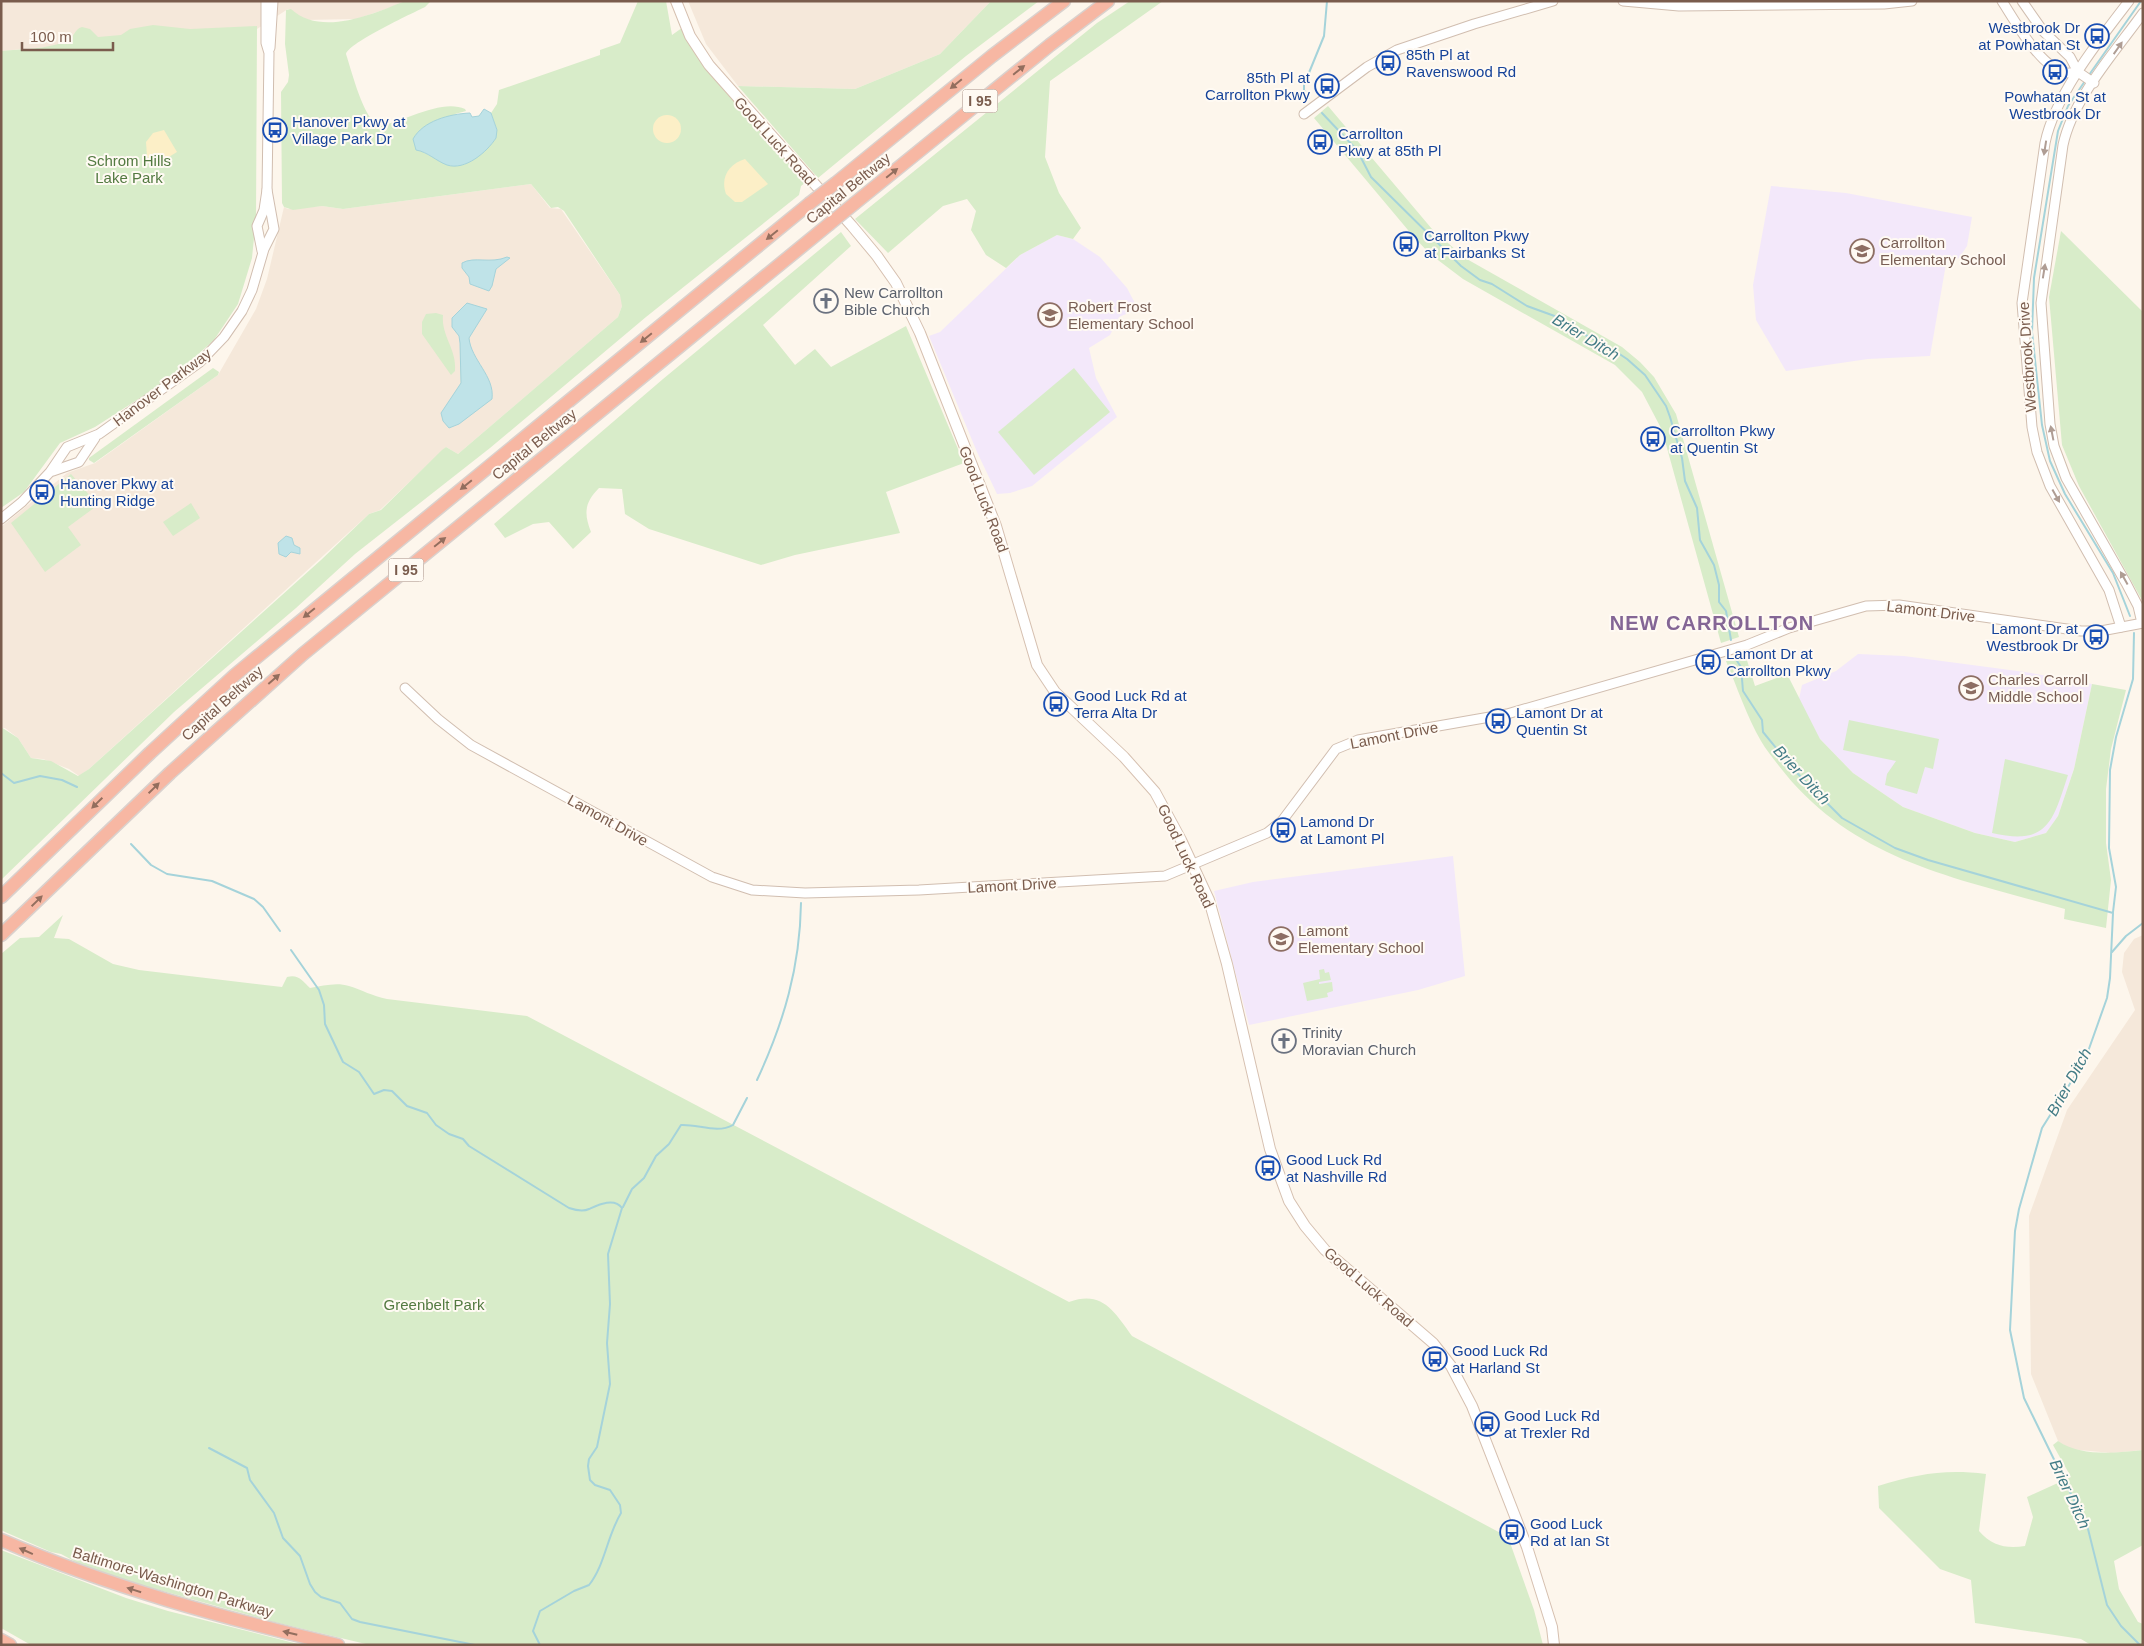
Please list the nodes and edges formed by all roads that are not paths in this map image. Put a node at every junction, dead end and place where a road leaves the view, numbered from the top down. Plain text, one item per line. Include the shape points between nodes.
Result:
1 (266, 1) edge
2 (273, 1) edge
3 (676, 1) edge
4 (1064, 1) edge
5 (1108, 1) edge
6 (1553, 1) edge
7 (1623, 1) edge
8 (1912, 1) edge
9 (2002, 1) edge
10 (2022, 1) edge
11 (2129, 1) edge
12 (2143, 13) edge
13 (269, 53) junction
14 (2080, 74) junction
15 (2092, 82) junction
16 (1304, 114) dead end
17 (267, 190) junction
18 (261, 218) junction
19 (273, 220) junction
20 (260, 232) junction
21 (272, 232) junction
22 (262, 259) junction
23 (99, 434) junction
24 (76, 445) junction
25 (64, 453) junction
26 (82, 454) junction
27 (72, 464) junction
28 (50, 472) junction
29 (1, 519) edge
30 (2142, 623) edge
31 (2121, 627) junction
32 (405, 688) dead end
33 (1193, 866) junction
34 (1, 897) edge
35 (1, 935) edge
36 (1, 1540) edge
37 (1, 1640) edge
38 (10, 1645) edge
39 (338, 1645) edge
40 (1554, 1645) edge

1 - 13 street
2 - 13 street
3 - 33 main road, Good Luck Road via 690,36 709,65 865,241 896,283 920,334 996,526 1037,665 1055,692 1124,757 1155,792
4 -> 34 highway, Capital Beltway / I 95, bridge via 977,67 242,669
35 -> 5 highway, Capital Beltway / I 95, bridge via 170,773 303,654 855,203
6 - 16 street via 1397,50 1367,67
7 - 8 street via 1688,6
9 - 14 street via 2046,61 2064,73
10 - 14 street via 2043,31 2070,57
11 - 14 street, Westbrook Drive
15 -> 12 street, Westbrook Drive
13 - 17 street
14 - 15 street
14 -> 31 street, Westbrook Drive via 2059,102 2048,130 2023,290 2023,332 2032,427 2041,464 2053,492 2109,591
30 -> 15 street, Westbrook Drive via 2126,582 2066,478 2054,446 2048,410 2041,323 2043,279 2066,133
17 - 18 street
17 - 19 street
18 - 19 street
18 - 20 street via 257,226
19 - 21 street
20 - 21 street
20 - 22 street, Hanover Parkway
21 - 22 street, Hanover Parkway
22 - 23 street, Hanover Parkway via 256,282 242,311 212,350
23 - 24 street, Hanover Parkway
23 - 26 street, Hanover Parkway
24 - 25 street via 67,447
24 - 26 street
25 - 27 street via 66,461
25 - 28 street
26 - 27 street via 79,462
27 - 28 street
28 - 29 street
30 - 31 street, Lamont Drive
31 - 33 street, Lamont Drive via 2092,632 2064,630 1899,605 1843,611 1747,644 1507,714 1345,744 1326,759 1275,828
32 - 33 street, Lamont Drive via 472,745 712,877 752,890 805,893 1116,880 1165,876
33 - 40 main road, Good Luck Road via 1209,900 1270,1149 1289,1201 1325,1250 1433,1343 1451,1366 1472,1406 1527,1548 1552,1627
39 -> 36 highway, Baltimore-Washington Parkway via 135,1590 51,1562
37 - 38 highway

